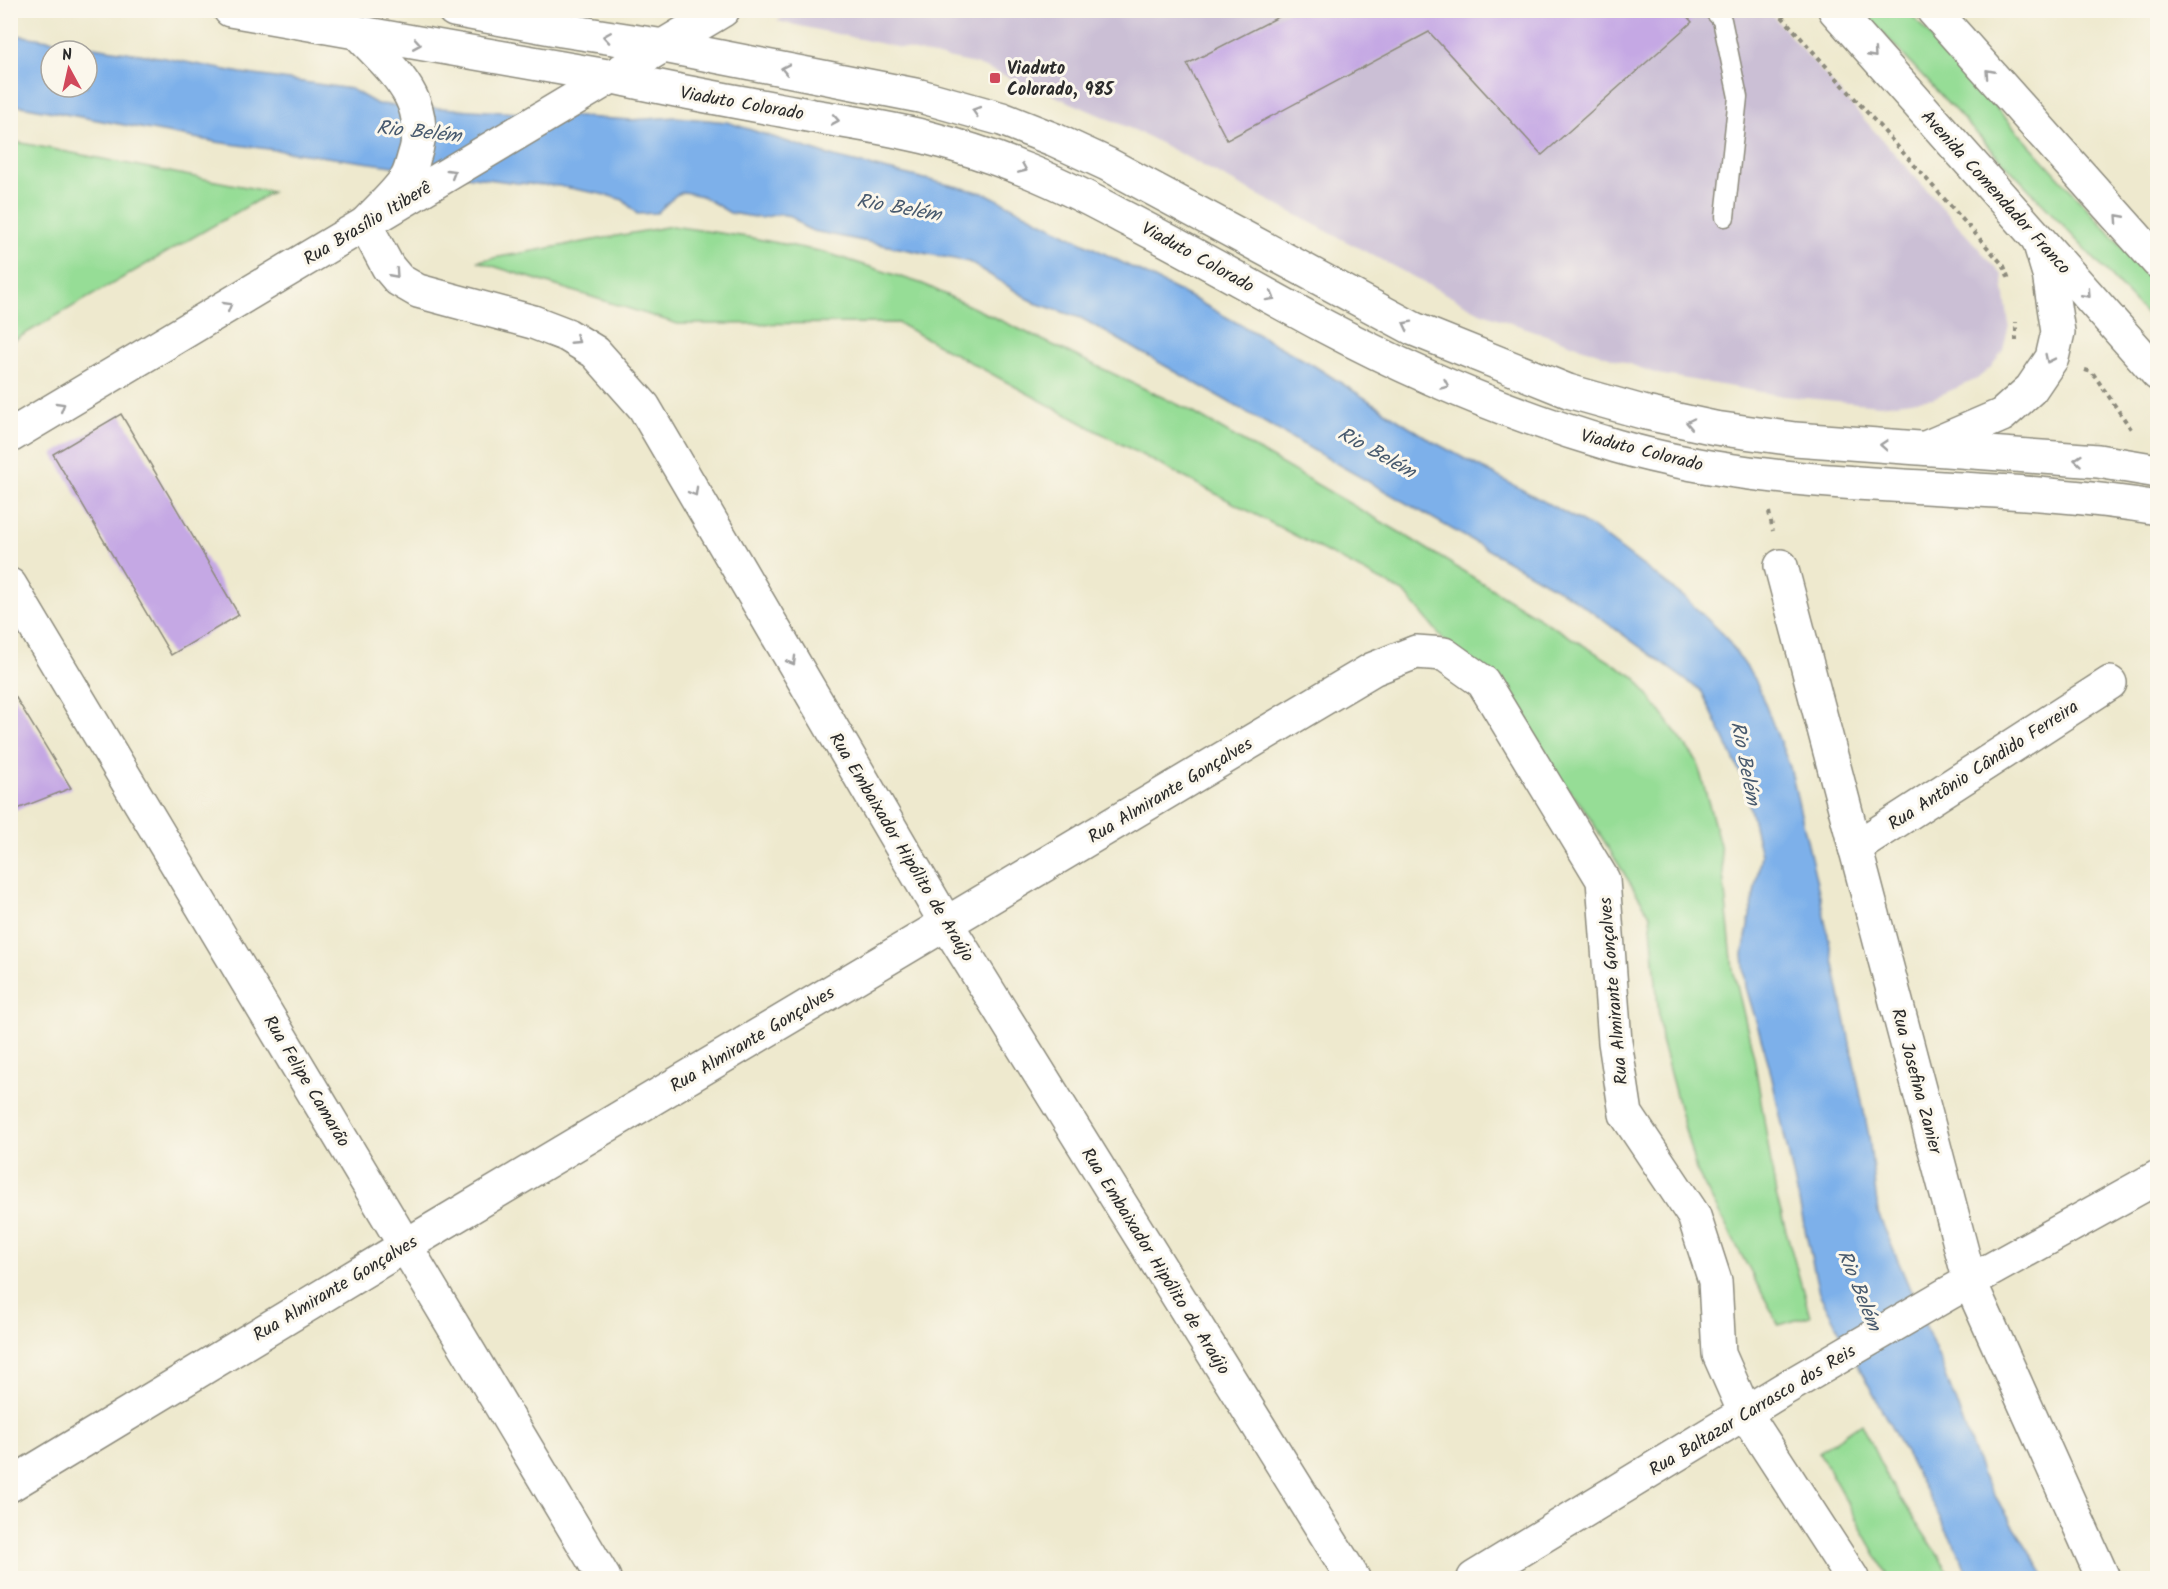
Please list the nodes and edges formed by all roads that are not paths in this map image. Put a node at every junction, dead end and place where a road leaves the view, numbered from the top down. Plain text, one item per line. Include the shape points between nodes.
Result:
1 (230, 10) edge
2 (454, 10) edge
3 (723, 10) edge
4 (1713, 10) edge
5 (1835, 10) edge
6 (1934, 10) edge
7 (359, 34) junction
8 (664, 46) junction
9 (613, 76) junction
10 (1725, 217) dead end
11 (365, 224) junction
12 (2039, 241) junction
13 (2157, 262) edge
14 (2157, 374) edge
15 (10, 436) edge
16 (1926, 448) junction
17 (2157, 471) edge
18 (2157, 508) edge
19 (1781, 566) road end
20 (10, 585) edge
21 (2110, 683) dead end
22 (1855, 848) junction
23 (946, 923) junction
24 (2153, 1187) edge
25 (405, 1246) junction
26 (1959, 1287) junction
27 (1745, 1413) junction
28 (10, 1485) edge
29 (604, 1578) edge
30 (1353, 1578) edge
31 (1474, 1578) edge
32 (1852, 1578) edge
33 (2103, 1578) edge

1 - 7 street, Viaduto Colorado
8 -> 2 street, Viaduto Colorado
3 - 8 street, Rua Brasílio Itiberê
4 - 10 lane via 1722,20 1738,97
5 -> 12 street, Avenida Comendador Franco
13 -> 6 street
7 -> 9 street, Viaduto Colorado
7 - 11 street via 399,77 415,103 419,120 418,145 407,178
8 - 9 street, Rua Brasílio Itiberê
16 -> 8 street, Viaduto Colorado via 1796,439 1715,428 1568,392 1414,329 1147,184 1012,123 920,96
11 -> 9 street, Rua Brasílio Itiberê
9 -> 18 street, Viaduto Colorado via 924,136 1021,168 1088,199 1356,343 1472,397 1620,447 1702,466 1760,473 2048,493
15 -> 11 street, Rua Brasílio Itiberê
11 -> 23 street, Rua Embaixador Hipólito de Araújo via 399,280 418,291 567,334 595,352 644,407
12 -> 14 street, Avenida Comendador Franco
12 -> 16 street via 2049,274 2058,332 2052,358 2031,389 2002,416
17 -> 16 street, Viaduto Colorado via 2098,461
19 - 22 street, Rua Josefina Zanier
20 - 25 street, Rua Felipe Camarão
21 - 22 street, Rua Antônio Cândido Ferreira
22 - 26 street, Rua Josefina Zanier
23 - 25 street, Rua Almirante Gonçalves
23 - 27 street, Rua Almirante Gonçalves via 1373,669 1416,652 1444,654 1484,682 1603,880 1615,1041 1626,1114 1694,1216 1715,1281 1719,1354
23 - 30 street, Rua Embaixador Hipólito de Araújo
24 - 26 street, Rua Baltazar Carrasco dos Reis
25 - 28 street, Rua Almirante Gonçalves
25 - 29 street, Rua Felipe Camarão
26 - 27 street, Rua Baltazar Carrasco dos Reis
26 - 33 street, Rua Josefina Zanier
27 - 31 street, Rua Baltazar Carrasco dos Reis
27 - 32 street, Rua Almirante Gonçalves

